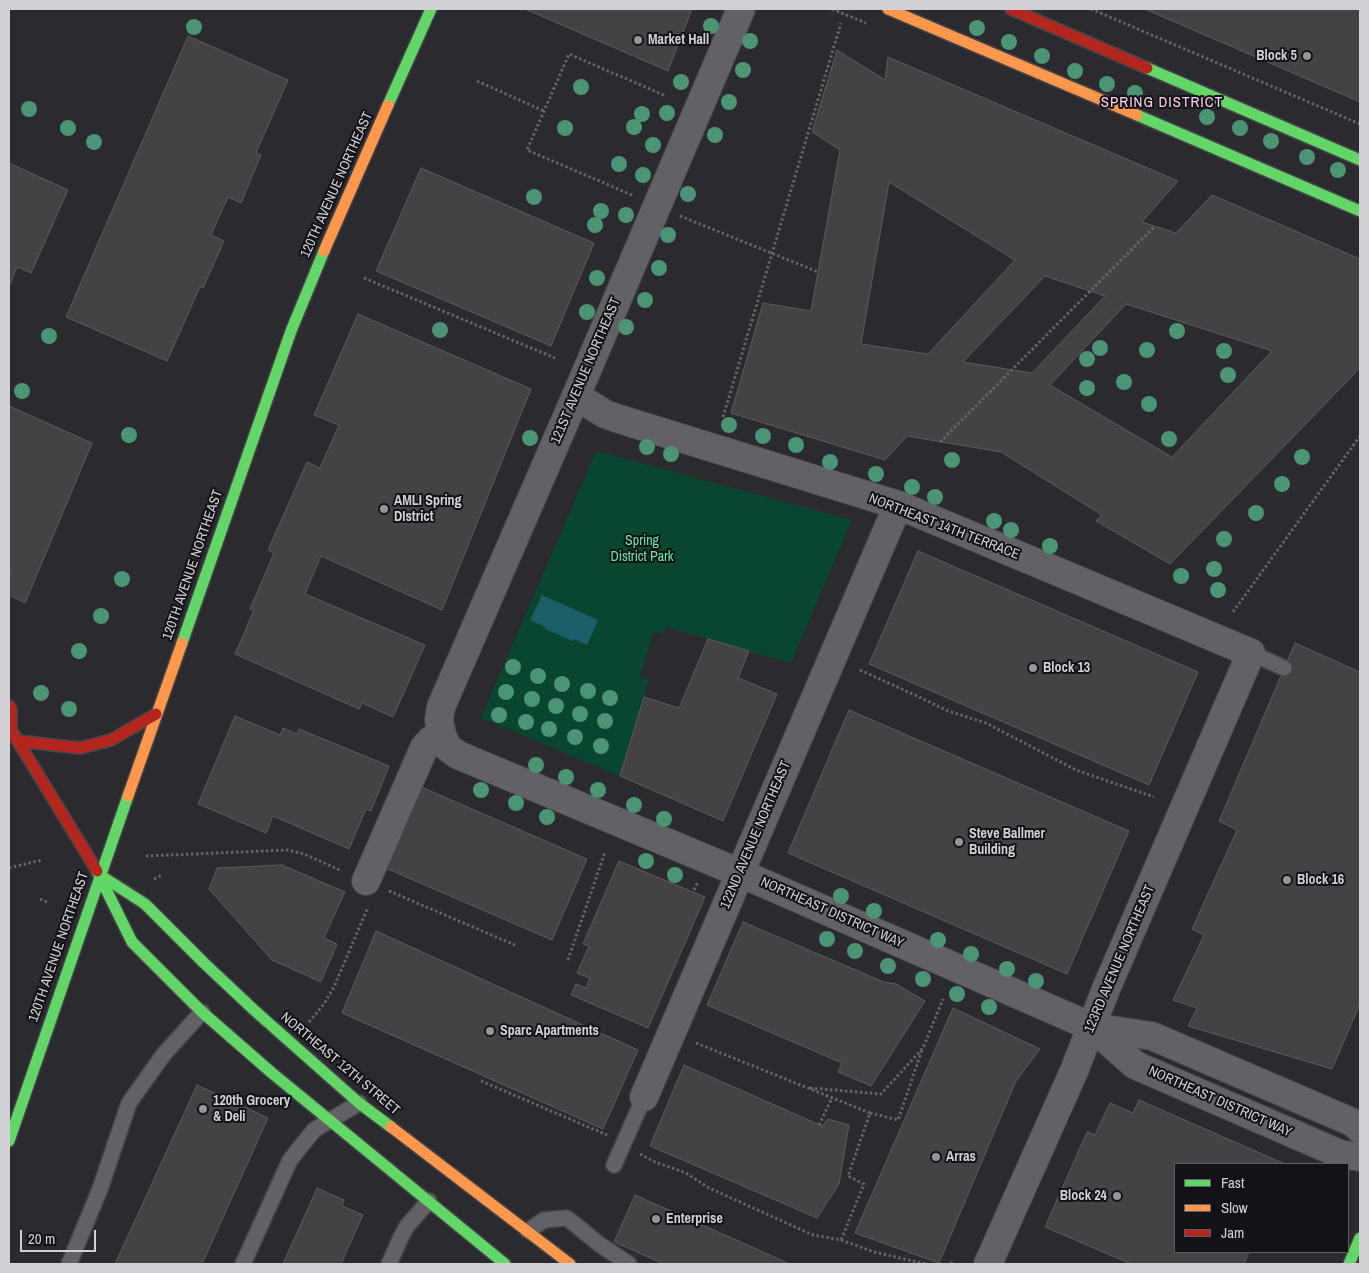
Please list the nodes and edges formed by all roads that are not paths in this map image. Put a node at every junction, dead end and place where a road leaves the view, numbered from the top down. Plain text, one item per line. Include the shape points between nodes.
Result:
1 (431, 9) edge
2 (741, 9) edge
3 (888, 9) edge
4 (1011, 9) edge
5 (1360, 160) edge
6 (1360, 211) edge
7 (576, 396) junction
8 (898, 505) junction
9 (1251, 653) junction
10 (1284, 668) dead end
11 (9, 706) edge
12 (156, 714) junction
13 (10, 730) edge
14 (437, 738) junction
15 (18, 741) junction
16 (740, 873) junction
17 (100, 875) junction
18 (371, 884) road end
19 (202, 1012) junction
20 (1092, 1027) junction
21 (644, 1097) joint
22 (359, 1103) junction
23 (330, 1120) junction
24 (1360, 1129) edge
25 (9, 1141) edge
26 (1360, 1157) edge
27 (614, 1166) dead end
28 (429, 1200) junction
29 (528, 1231) junction
30 (1360, 1238) edge
31 (69, 1264) edge
32 (243, 1264) edge
33 (389, 1264) edge
34 (505, 1264) edge
35 (570, 1264) edge
36 (629, 1264) edge
37 (988, 1264) edge
38 (1349, 1264) edge

1 - 12 street, 120TH AVENUE NORTHEAST via 291,331
2 - 7 street, 121ST AVENUE NORTHEAST
3 - 6 street
4 - 5 street
7 - 8 street, NORTHEAST 14TH TERRACE via 616,418
7 - 14 street, 121ST AVENUE NORTHEAST via 441,707
8 - 9 street, NORTHEAST 14TH TERRACE
8 - 16 street, 122ND AVENUE NORTHEAST
9 - 10 lane
9 - 20 street, 123RD AVENUE NORTHEAST
11 - 13 street, NORTHEAST 12TH STREET
12 - 15 street via 111,740 80,748
12 - 17 street, 120TH AVENUE NORTHEAST
13 - 15 street, NORTHEAST 12TH STREET
14 - 16 street, NORTHEAST DISTRICT WAY via 458,755
14 - 18 street via 424,748
15 - 17 street, NORTHEAST 12TH STREET
16 - 20 street, NORTHEAST DISTRICT WAY
16 - 21 street, 122ND AVENUE NORTHEAST
17 - 19 street, NORTHEAST 12TH STREET via 132,942
17 - 22 street, NORTHEAST 12TH STREET via 145,904 254,1010
17 - 25 street, 120TH AVENUE NORTHEAST
19 - 23 street, NORTHEAST 12TH STREET
19 - 31 lane via 164,1054 129,1103 100,1189
20 - 24 street, NORTHEAST DISTRICT WAY via 1152,1036 1354,1123
20 - 26 street, NORTHEAST DISTRICT WAY via 1135,1065 1340,1154
20 - 37 street, 123RD AVENUE NORTHEAST
21 - 27 lane, 122ND AVENUE NORTHEAST
22 - 23 lane
22 - 29 street, NORTHEAST 12TH STREET
23 - 28 street, NORTHEAST 12TH STREET
23 - 32 lane via 314,1130 290,1160
28 - 33 lane via 407,1226
28 - 34 street, NORTHEAST 12TH STREET
29 - 35 street, NORTHEAST 12TH STREET
29 - 36 lane via 544,1220 567,1218
30 - 38 street

